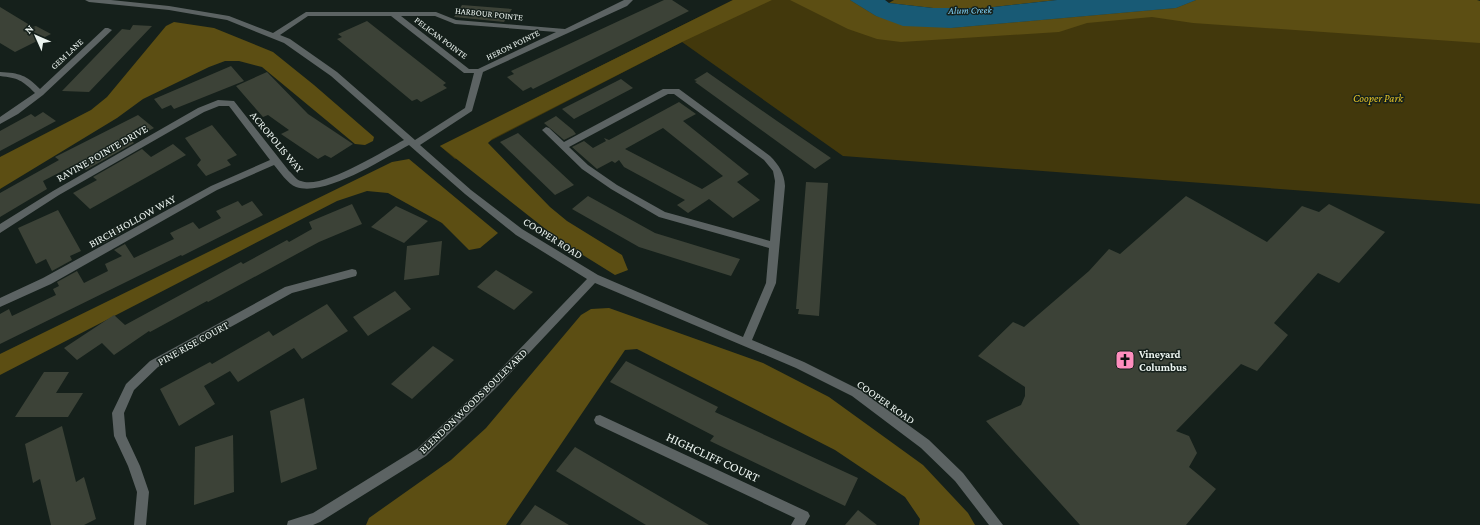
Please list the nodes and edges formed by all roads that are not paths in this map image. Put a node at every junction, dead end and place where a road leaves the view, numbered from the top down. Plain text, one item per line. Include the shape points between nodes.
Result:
1 (89, 0) edge
2 (629, 0) edge
3 (393, 14) junction
4 (108, 30) dead end
5 (566, 30) junction
6 (274, 36) junction
7 (479, 71) junction
8 (0, 74) edge
9 (40, 93) junction
10 (218, 103) joint
11 (0, 120) edge
12 (546, 130) dead end
13 (412, 143) junction
14 (564, 146) junction
15 (276, 161) junction
16 (0, 229) edge
17 (774, 246) junction
18 (352, 273) dead end
19 (594, 278) junction
20 (0, 303) edge
21 (746, 342) junction
22 (600, 420) dead end
23 (317, 522) edge
24 (140, 525) edge
25 (293, 525) edge
26 (797, 525) edge
27 (997, 525) edge

1 - 6 street, COOPER ROAD via 205,13 228,18
2 - 5 street, HERON POINTE
3 - 5 street, HARBOUR POINTE via 436,14 455,22
3 - 6 street, HARBOUR POINTE via 306,14
3 - 7 street, PELICAN POINTE via 467,71
4 - 9 street, GEM LANE
5 - 7 street, HERON POINTE
6 - 13 street, COOPER ROAD via 334,74
7 - 13 street, HERON POINTE via 469,109
8 - 9 street via 24,78
9 - 11 street, GEM LANE via 16,112
10 - 15 street, ACROPOLIS WAY via 231,103
10 - 16 street, RAVINE POINTE DRIVE via 201,110 56,193
12 - 14 street
13 - 15 street, ACROPOLIS WAY via 339,178 308,187 296,183
13 - 19 street, COOPER ROAD via 519,232
14 - 17 street via 584,167 662,214
14 - 17 street via 666,91 676,91 767,158 779,171
15 - 20 street, BIRCH HOLLOW WAY via 214,188 54,278
17 - 21 street via 771,283
18 - 24 street, PINE RISE COURT via 289,290 154,364 130,387 118,413 120,436 144,492
19 - 21 street, COOPER ROAD
19 - 23 street, BLENDON WOODS BOULEVARD via 495,382 422,452
21 - 27 street, COOPER ROAD via 856,393 929,448 959,477
22 - 26 street, HIGHCLIFF COURT via 804,516
23 - 25 street, BLENDON WOODS BOULEVARD

